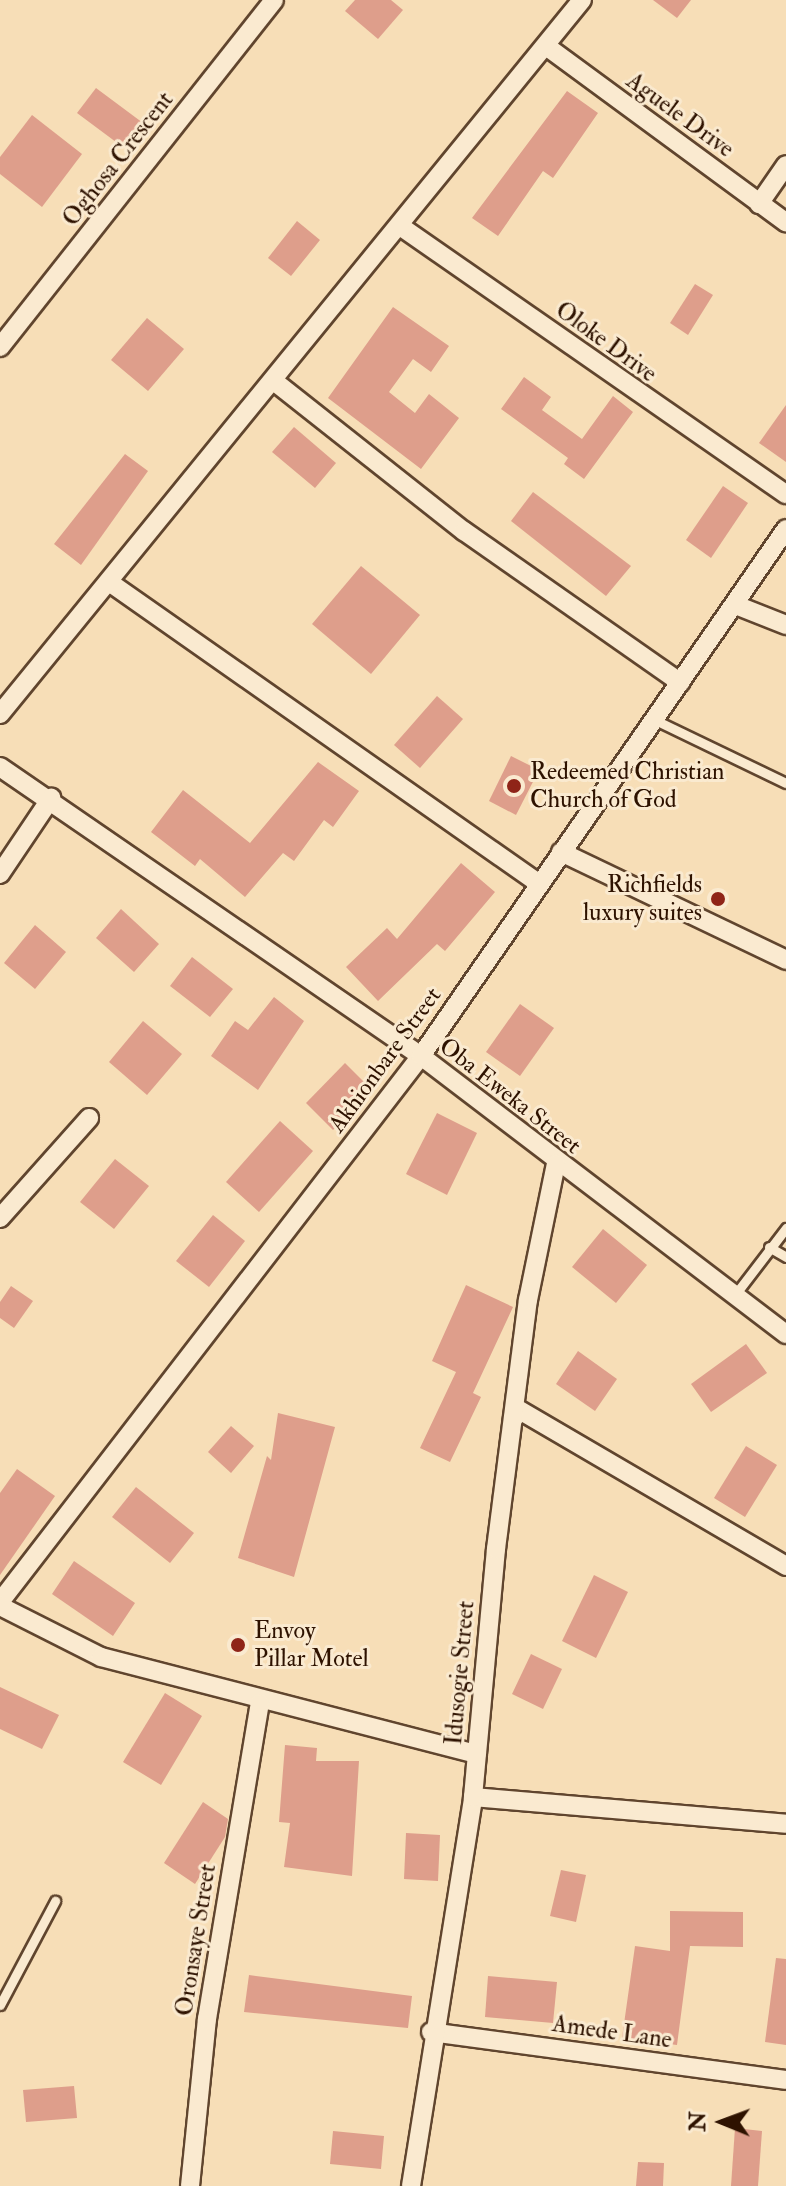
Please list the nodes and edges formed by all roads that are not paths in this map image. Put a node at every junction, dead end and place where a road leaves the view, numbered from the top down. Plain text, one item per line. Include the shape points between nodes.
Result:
1 (274, 0) edge
2 (582, 0) edge
3 (546, 46) junction
4 (786, 165) edge
5 (759, 204) junction
6 (786, 222) edge
7 (400, 226) junction
8 (0, 347) edge
9 (275, 382) junction
10 (786, 494) edge
11 (786, 529) edge
12 (109, 582) junction
13 (738, 606) junction
14 (786, 625) edge
15 (680, 682) junction
16 (0, 714) edge
17 (655, 720) junction
18 (0, 767) edge
19 (786, 783) edge
20 (51, 798) junction
21 (561, 852) junction
22 (0, 874) edge
23 (538, 883) junction
24 (786, 960) edge
25 (421, 1056) junction
26 (89, 1118) dead end
27 (556, 1164) junction
28 (0, 1218) edge
29 (786, 1228) edge
30 (769, 1247) junction
31 (786, 1257) edge
32 (734, 1296) junction
33 (786, 1334) edge
34 (514, 1424) junction
35 (786, 1566) edge
36 (0, 1604) edge
37 (260, 1703) junction
38 (477, 1754) junction
39 (473, 1797) junction
40 (786, 1824) edge
41 (55, 1901) dead end
42 (0, 2005) edge
43 (431, 2032) junction
44 (786, 2080) edge
45 (190, 2186) edge
46 (411, 2186) edge

1 - 8 street, Oghosa Crescent
2 - 3 street
3 - 5 street, Aguele Drive
3 - 7 street
4 - 5 street
5 - 6 street, Aguele Drive
7 - 9 street
7 - 10 street, Oloke Drive
9 - 12 street
9 - 15 street via 464,531
11 - 13 street, Akhionbare Street
12 - 16 street
12 - 23 street
13 - 14 street
13 - 15 street, Akhionbare Street
15 - 17 street, Akhionbare Street
17 - 19 lane
17 - 21 street, Akhionbare Street
18 - 20 street, Oba Eweka Street
20 - 22 street
20 - 25 street, Oba Eweka Street
21 - 23 street, Akhionbare Street
21 - 24 street
23 - 25 street, Akhionbare Street
25 - 27 street, Oba Eweka Street
25 - 36 street, Akhionbare Street
26 - 28 street
27 - 32 street, Oba Eweka Street
27 - 34 street, Idusogie Street via 528,1300
29 - 30 lane
30 - 31 lane
30 - 32 lane
32 - 33 street, Oba Eweka Street
34 - 35 street via 516,1408
34 - 38 street, Idusogie Street
36 - 37 street via 101,1657
37 - 38 street
37 - 45 street, Oronsaye Street via 207,2019
38 - 39 street, Idusogie Street
39 - 40 street
39 - 43 street, Idusogie Street
41 - 42 lane
43 - 44 street, Amede Lane
43 - 46 street, Idusogie Street

